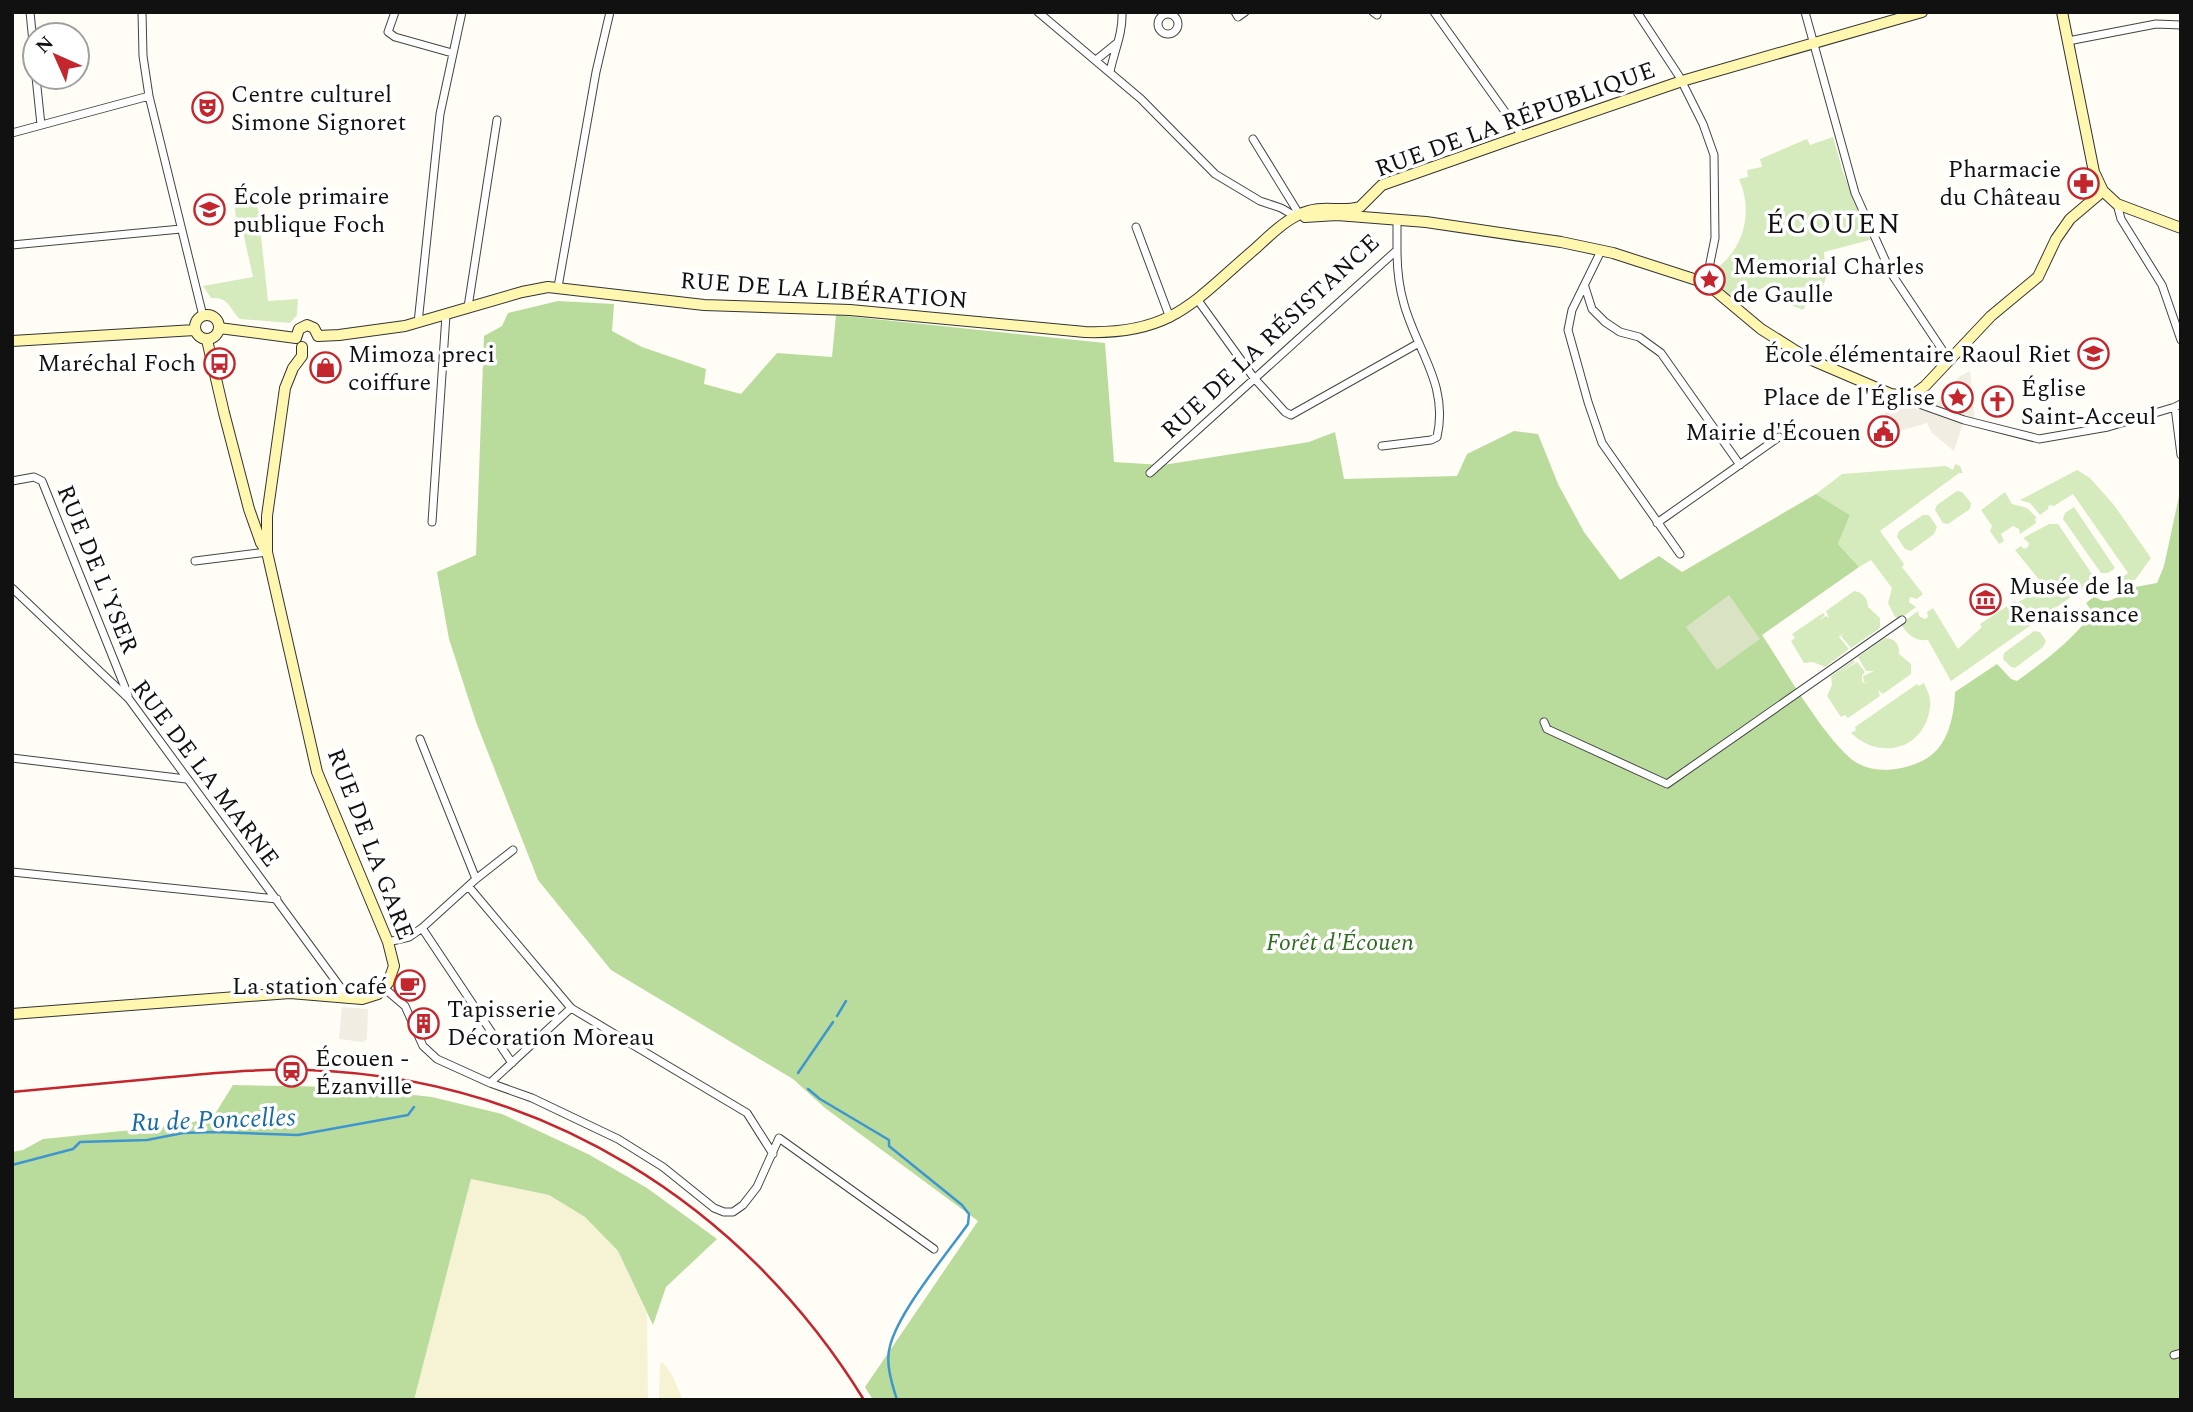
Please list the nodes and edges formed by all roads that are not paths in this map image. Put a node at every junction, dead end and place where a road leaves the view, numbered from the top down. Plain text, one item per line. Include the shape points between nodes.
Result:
1 (142, 12) edge
2 (395, 12) edge
3 (462, 12) edge
4 (610, 12) edge
5 (1038, 12) edge
6 (1122, 12) edge
7 (1235, 12) edge
8 (1245, 12) edge
9 (1434, 12) edge
10 (1637, 12) edge
11 (1805, 12) edge
12 (1922, 12) edge
13 (2062, 12) edge
14 (1904, 15) edge
15 (2181, 25) edge
16 (2068, 41) junction
17 (1118, 43) junction
18 (1814, 43) junction
19 (452, 54) junction
20 (1096, 60) junction
21 (1110, 72) junction
22 (1682, 81) junction
23 (37, 91) edge
24 (149, 96) junction
25 (498, 120) dead end
26 (41, 125) junction
27 (12, 133) edge
28 (1523, 136) junction
29 (1254, 139) dead end
30 (2103, 191) junction
31 (1367, 202) junction
32 (2117, 204) junction
33 (1297, 215) junction
34 (1377, 217) junction
35 (1397, 219) junction
36 (1136, 227) dead end
37 (2181, 228) edge
38 (181, 229) junction
39 (12, 245) edge
40 (1397, 250) junction
41 (1601, 251) junction
42 (1706, 283) junction
43 (558, 287) junction
44 (1585, 287) junction
45 (1196, 299) junction
46 (468, 307) junction
47 (446, 314) junction
48 (203, 316) junction
49 (1170, 318) junction
50 (418, 323) junction
51 (219, 328) junction
52 (195, 330) junction
53 (318, 336) junction
54 (207, 340) junction
55 (2181, 340) edge
56 (12, 341) edge
57 (299, 342) junction
58 (1419, 343) junction
59 (1949, 360) junction
60 (1254, 378) junction
61 (1910, 397) junction
62 (2178, 405) edge
63 (1779, 437) dead end
64 (1382, 446) dead end
65 (2181, 455) edge
66 (1740, 465) junction
67 (1150, 473) dead end
68 (12, 481) edge
69 (248, 499) junction
70 (267, 516) junction
71 (432, 522) dead end
72 (1657, 523) junction
73 (267, 552) junction
74 (1680, 554) dead end
75 (195, 561) dead end
76 (12, 588) edge
77 (1902, 620) dead end
78 (129, 699) junction
79 (1544, 722) dead end
80 (420, 739) dead end
81 (12, 758) edge
82 (186, 779) junction
83 (513, 850) dead end
84 (12, 872) edge
85 (476, 879) junction
86 (469, 887) junction
87 (277, 899) junction
88 (422, 928) junction
89 (388, 942) junction
90 (384, 988) junction
91 (349, 999) junction
92 (570, 1008) junction
93 (12, 1014) edge
94 (512, 1063) junction
95 (490, 1083) junction
96 (773, 1154) junction
97 (934, 1249) dead end

1 - 24 street
2 - 19 street via 388,32
3 - 19 street
4 - 43 street
5 - 20 street
6 - 17 street
7 - 8 street via 1238,17
9 - 28 street
10 - 22 street
11 - 18 street
12 - 14 main road, RUE DE LA RÉPUBLIQUE
13 - 16 main road
14 - 18 main road, RUE DE LA RÉPUBLIQUE
15 - 16 street via 2156,24
16 - 30 main road via 2090,156
17 - 20 street
17 - 21 street
18 - 22 main road, RUE DE LA RÉPUBLIQUE
18 - 59 street via 1866,218 1891,273
19 - 50 street via 440,114
20 - 21 street
21 - 33 street via 1214,174 1260,201
22 - 28 main road, RUE DE LA RÉPUBLIQUE
22 - 42 street via 1714,155 1715,238
23 - 26 street
24 - 26 street
24 - 38 street
25 - 46 street
26 - 27 street
28 - 31 main road, RUE DE LA RÉPUBLIQUE via 1382,185
29 - 33 street
30 - 32 main road
30 - 59 main road via 2070,219 2038,277 1984,322
31 - 33 main road via 1356,209 1322,207
31 - 34 street
32 - 37 main road
32 - 55 street via 2121,219 2162,285
33 - 34 main road
33 - 45 main road, RUE DE LA LIBÉRATION
34 - 35 main road
35 - 40 street, RUE DE LA RÉSISTANCE
35 - 41 main road
36 - 49 street
38 - 39 street
38 - 48 street
40 - 58 street via 1404,303
40 - 60 street, RUE DE LA RÉSISTANCE
41 - 42 main road
41 - 44 street
42 - 61 main road via 1783,345 1891,394
43 - 46 main road, RUE DE LA LIBÉRATION
43 - 49 main road, RUE DE LA LIBÉRATION via 704,305 850,310 1085,332 1139,329
44 - 66 street via 1592,309 1605,322 1661,353
44 - 72 street via 1572,310 1568,330 1588,402 1602,443
45 - 49 main road, RUE DE LA LIBÉRATION
45 - 60 street
46 - 47 main road, RUE DE LA LIBÉRATION
47 - 50 main road, RUE DE LA LIBÉRATION
47 - 71 street
48 - 51 main road via 214,318
48 - 52 main road
50 - 53 main road, RUE DE LA LIBÉRATION
51 - 54 main road via 215,337
51 - 57 main road
52 - 54 main road
52 - 56 main road
53 - 57 main road via 312,346
53 - 57 main road via 307,325 299,329
54 - 69 main road
57 - 70 main road, RUE DE LA GARE via 302,356 285,388
58 - 60 street via 1291,415
58 - 64 street via 1440,395 1442,418 1437,437
59 - 61 main road
60 - 67 street, RUE DE LA RÉSISTANCE
61 - 62 street via 1937,410 2039,439 2108,427
62 - 65 street
63 - 66 street
66 - 72 street
68 - 78 street, RUE DE L'YSER via 34,477 42,481
69 - 70 main road
69 - 73 main road
70 - 73 main road, RUE DE LA GARE
72 - 74 street
73 - 75 street
73 - 89 main road, RUE DE LA GARE via 317,772
76 - 78 street, RUE DE LA MARNE
77 - 79 street via 1667,784 1547,729
78 - 82 street, RUE DE LA MARNE
80 - 85 street
81 - 82 street
82 - 87 street, RUE DE LA MARNE
83 - 85 street
84 - 87 street
85 - 86 street
86 - 88 street
86 - 92 street
87 - 91 street, RUE DE LA MARNE
88 - 89 street
88 - 94 street
89 - 90 main road, RUE DE LA GARE via 394,966
90 - 91 main road via 370,998
90 - 95 street via 405,1006 423,1046 437,1059
91 - 93 main road via 290,993
92 - 94 street
92 - 96 street via 747,1113
94 - 95 street
95 - 96 street via 532,1097 618,1139 663,1167 714,1208 729,1213 750,1197
96 - 97 street via 779,1138

